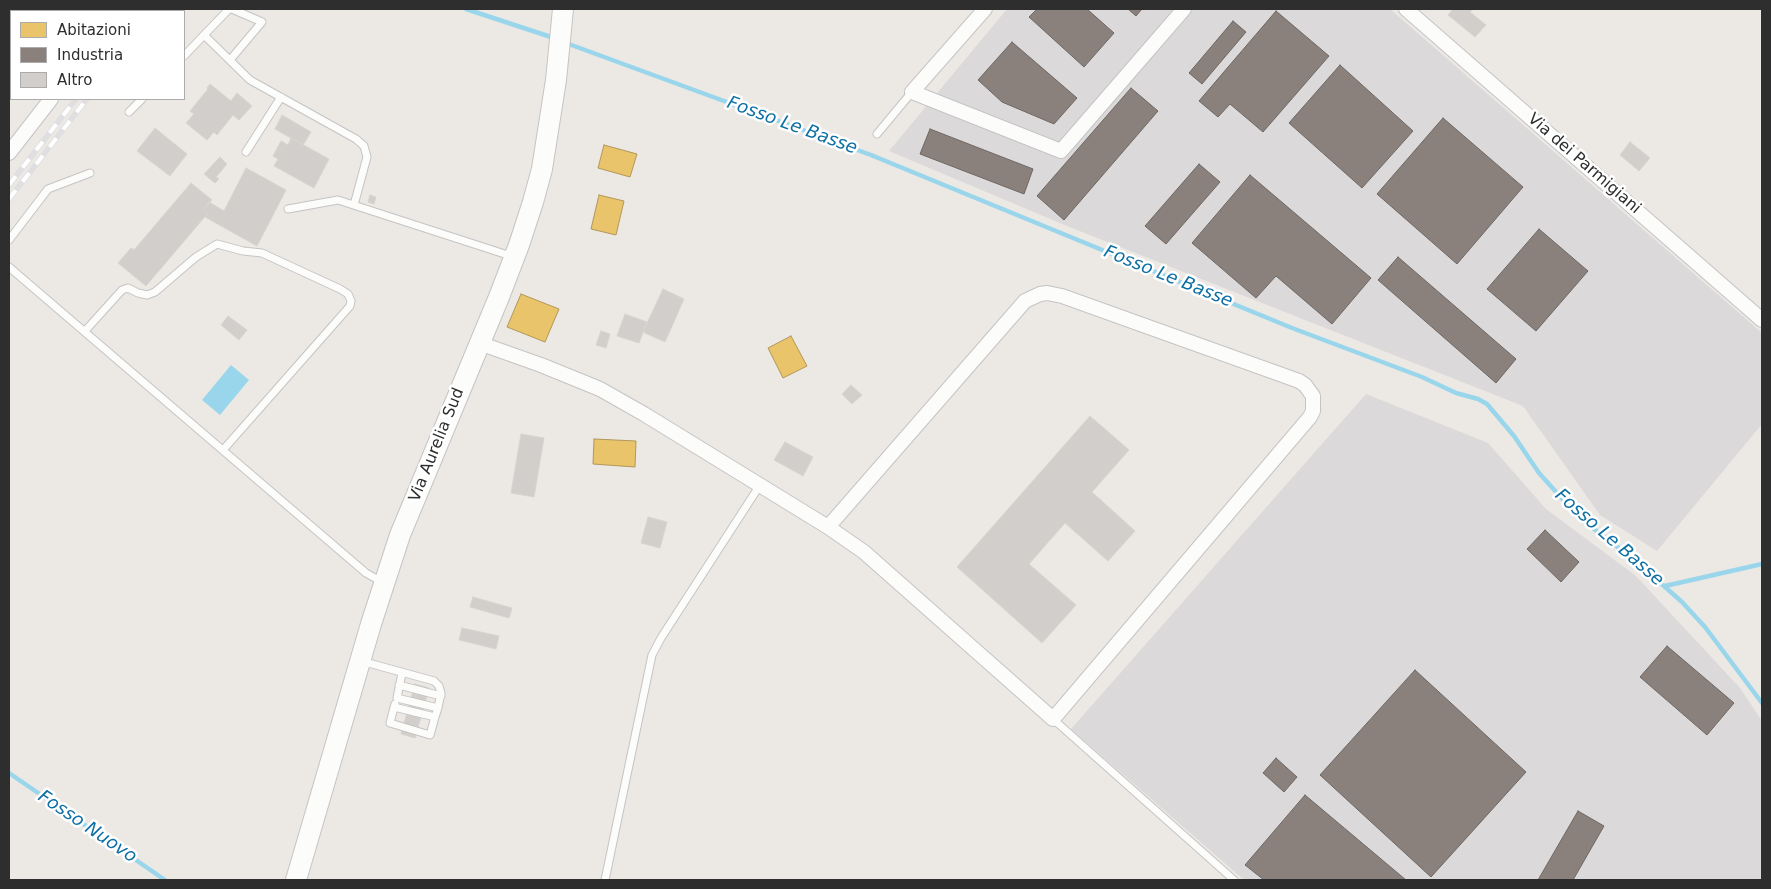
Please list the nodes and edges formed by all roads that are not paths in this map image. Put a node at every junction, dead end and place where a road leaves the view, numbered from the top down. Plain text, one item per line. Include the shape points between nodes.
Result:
1 (230, 9) edge
2 (564, 9) edge
3 (985, 9) edge
4 (1184, 9) edge
5 (1406, 9) edge
6 (204, 35) junction
7 (185, 55) edge
8 (230, 60) junction
9 (912, 92) junction
10 (281, 97) junction
11 (50, 100) edge
12 (141, 100) edge
13 (129, 112) dead end
14 (877, 134) dead end
15 (246, 152) dead end
16 (9, 153) edge
17 (90, 173) dead end
18 (354, 205) junction
19 (288, 209) dead end
20 (9, 240) edge
21 (514, 257) junction
22 (9, 266) edge
23 (1762, 320) edge
24 (84, 330) junction
25 (479, 343) junction
26 (223, 450) junction
27 (760, 485) junction
28 (828, 527) junction
29 (384, 583) junction
30 (361, 661) junction
31 (402, 673) junction
32 (400, 685) junction
33 (440, 696) junction
34 (396, 698) junction
35 (394, 706) junction
36 (438, 708) junction
37 (436, 717) junction
38 (1053, 719) junction
39 (296, 880) edge
40 (605, 880) edge
41 (1234, 880) edge

1 - 6 lane
1 - 8 lane via 262,22
2 - 21 main road, Via Aurelia Sud via 542,169
3 - 9 street
4 - 9 street via 1061,151
5 - 23 street, Via dei Parmigiani
6 - 7 lane
6 - 8 lane
8 - 10 lane via 250,80
9 - 14 lane
10 - 15 lane
10 - 18 lane via 364,146 367,157
11 - 16 street
12 - 13 lane
17 - 20 lane via 48,189
18 - 19 lane via 338,200
18 - 21 lane
21 - 25 main road, Via Aurelia Sud
22 - 24 lane
24 - 26 lane
24 - 26 lane via 122,290 128,288 147,295 155,292 196,257 217,244 262,253 348,294 350,306
25 - 27 street via 600,390
25 - 29 main road, Via Aurelia Sud
26 - 29 lane via 366,573
27 - 28 street
27 - 40 lane via 652,656
28 - 38 street via 864,552
28 - 38 street via 1025,301 1040,294 1062,296 1304,385 1313,396 1310,417
29 - 30 main road, Via Aurelia Sud
30 - 31 lane
30 - 39 main road, Via Aurelia Sud
31 - 32 lane
31 - 33 lane via 434,681
32 - 33 lane
32 - 34 lane
33 - 36 lane
34 - 35 lane
34 - 36 lane
35 - 37 lane
35 - 37 lane via 390,723 430,735
36 - 37 lane
38 - 41 lane

